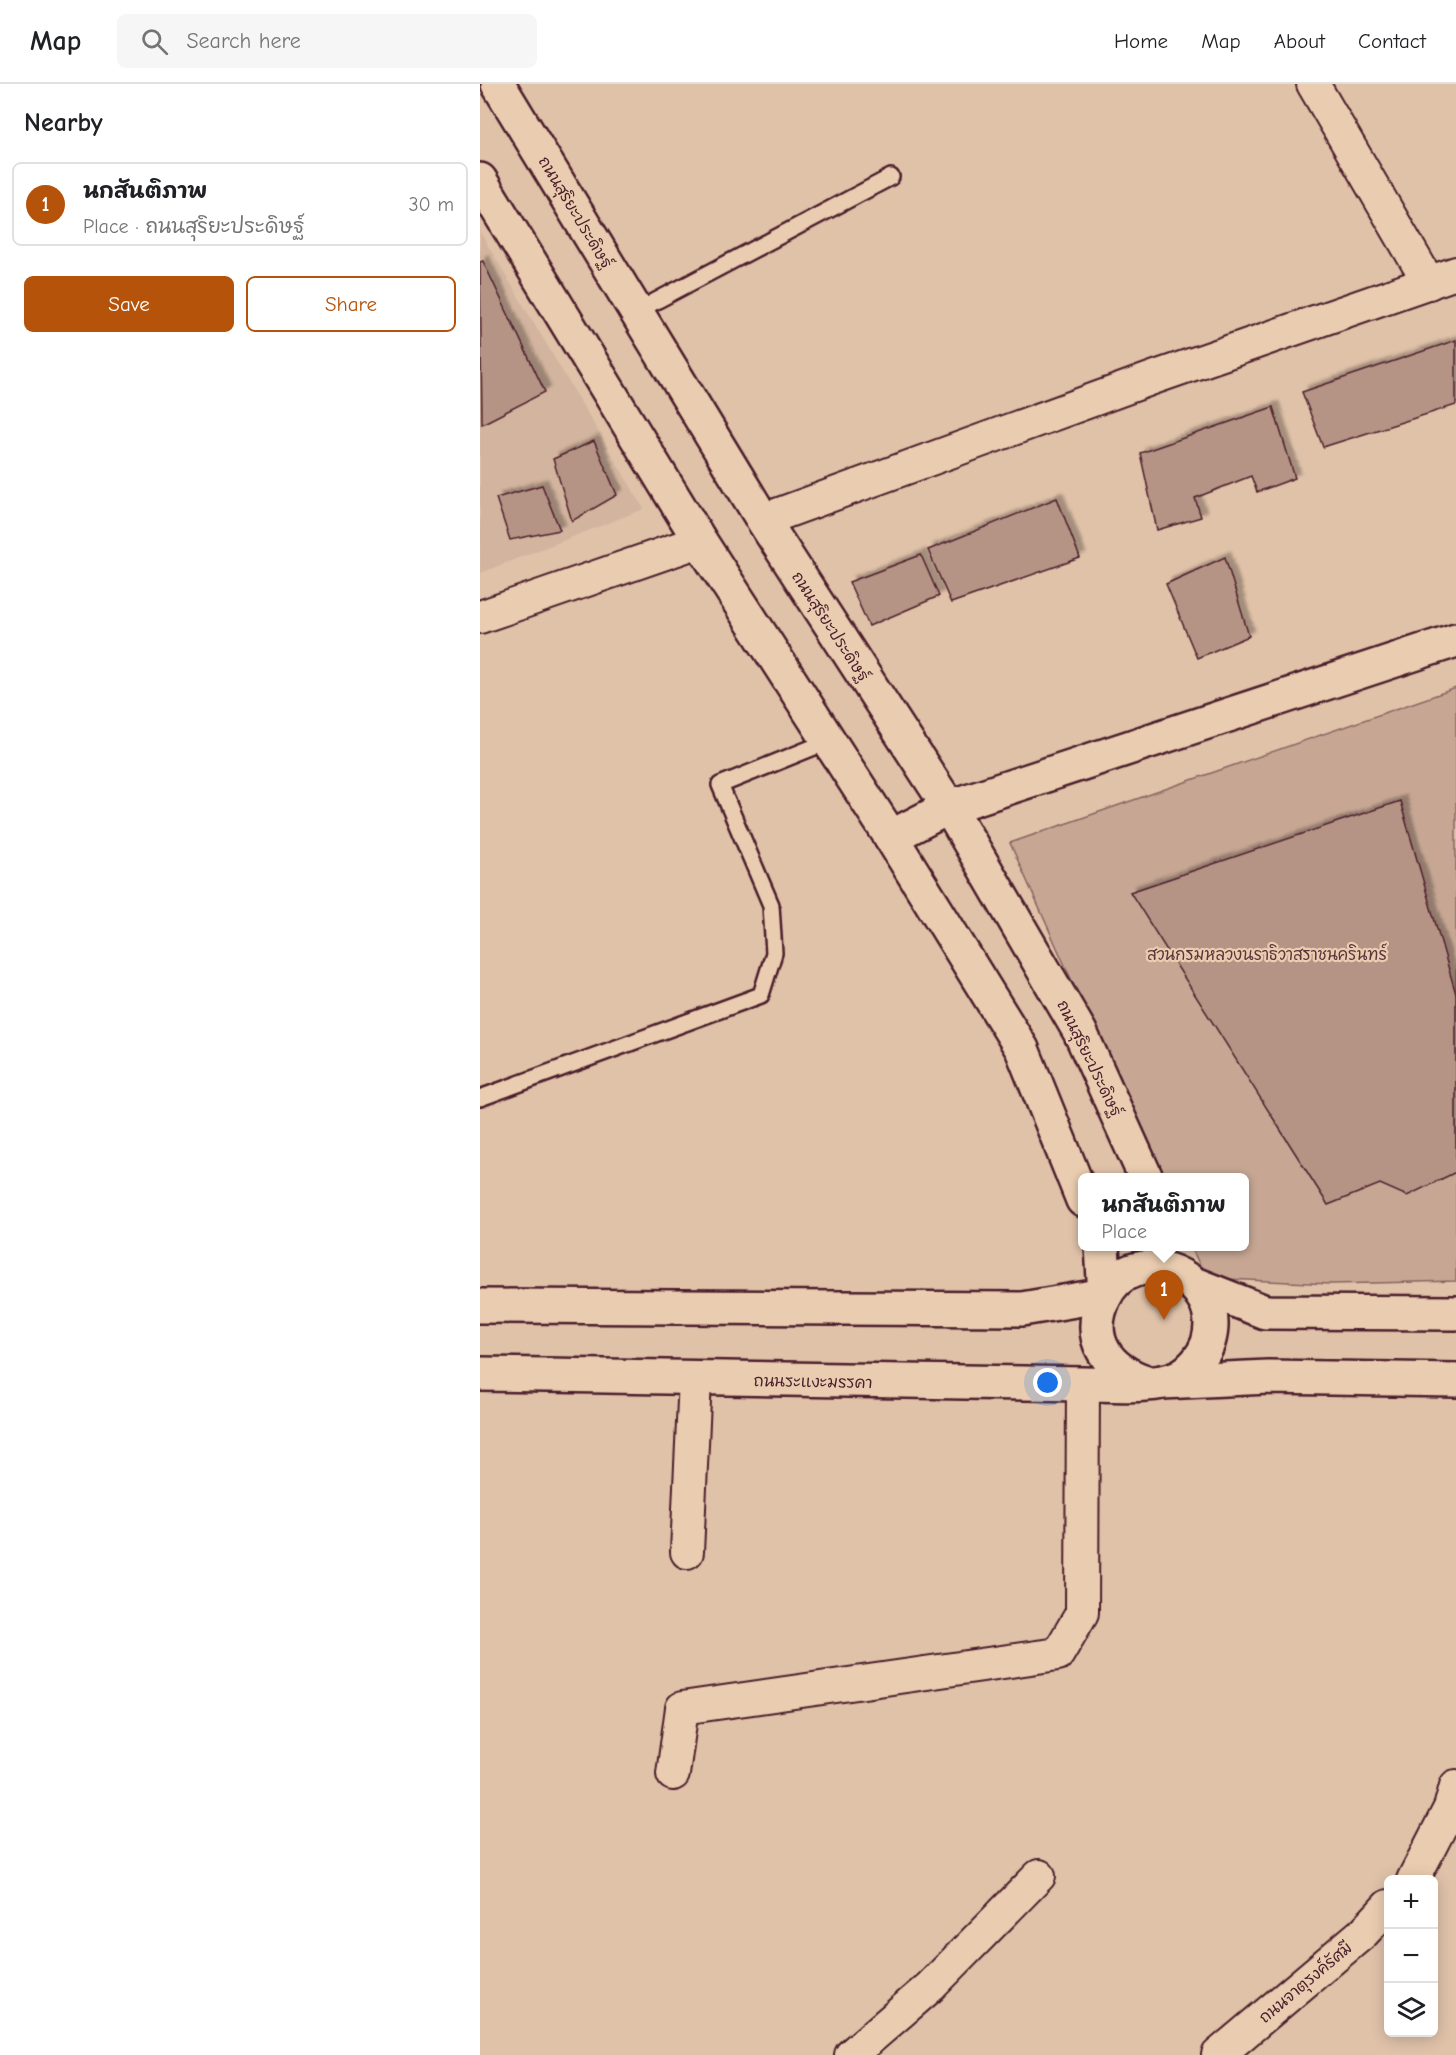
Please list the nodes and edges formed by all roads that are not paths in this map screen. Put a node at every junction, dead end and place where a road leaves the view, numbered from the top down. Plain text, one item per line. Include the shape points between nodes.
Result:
1 (498, 84) edge
2 (1313, 84) edge
3 (891, 177) dead end
4 (480, 180) edge
5 (1443, 278) edge
6 (637, 311) junction
7 (763, 520) junction
8 (700, 541) junction
9 (480, 617) edge
10 (1456, 640) edge
11 (829, 741) junction
12 (949, 807) junction
13 (891, 837) junction
14 (480, 1098) edge
15 (1144, 1173) edge
16 (1078, 1188) edge
17 (1102, 1251) edge
18 (1179, 1251) edge
19 (1194, 1284) junction
20 (1105, 1295) junction
21 (480, 1306) edge
22 (1456, 1313) edge
23 (480, 1374) edge
24 (695, 1379) junction
25 (1456, 1380) edge
26 (1154, 1382) junction
27 (1083, 1384) junction
28 (687, 1552) dead end
29 (673, 1774) dead end
30 (1456, 1786) edge
31 (1416, 1875) edge
32 (1039, 1876) dead end
33 (1384, 1911) edge
34 (851, 2055) edge
35 (1218, 2055) edge

1 - 6 main road, ถนนสุริยะประดิษฐ์
2 - 5 street
3 - 6 lane
4 - 8 main road
5 - 7 street via 1153,378
6 - 7 main road, ถนนสุริยะประดิษฐ์
7 - 12 main road, ถนนสุริยะประดิษฐ์
8 - 9 street
8 - 11 main road
10 - 12 main road
11 - 13 main road
11 - 14 lane via 720,784 771,905 774,953 761,995
12 - 13 main road
12 - 15 main road, ถนนสุริยะประดิษฐ์ via 1080,1032
13 - 16 main road via 1022,1049
17 - 20 main road
18 - 19 main road
19 - 20 main road via 1164,1268 1147,1268 1130,1272
19 - 22 main road via 1265,1312
19 - 26 main road via 1211,1316 1205,1352 1179,1377
20 - 21 main road via 1022,1309
20 - 26 main road via 1098,1313 1097,1332 1102,1350 1128,1376
23 - 24 main road, ถนนระแงะมรรคา
24 - 27 main road, ถนนระแงะมรรคา
24 - 28 street
25 - 26 main road, ถนนระแงะมรรคา via 1268,1377
26 - 27 main road, ถนนระแงะมรรคา
27 - 29 street via 1082,1613 1058,1654 682,1708
30 - 31 street via 1450,1808
32 - 34 street via 932,1986
33 - 35 street, ถนนจาตุรงค์รัศมี

